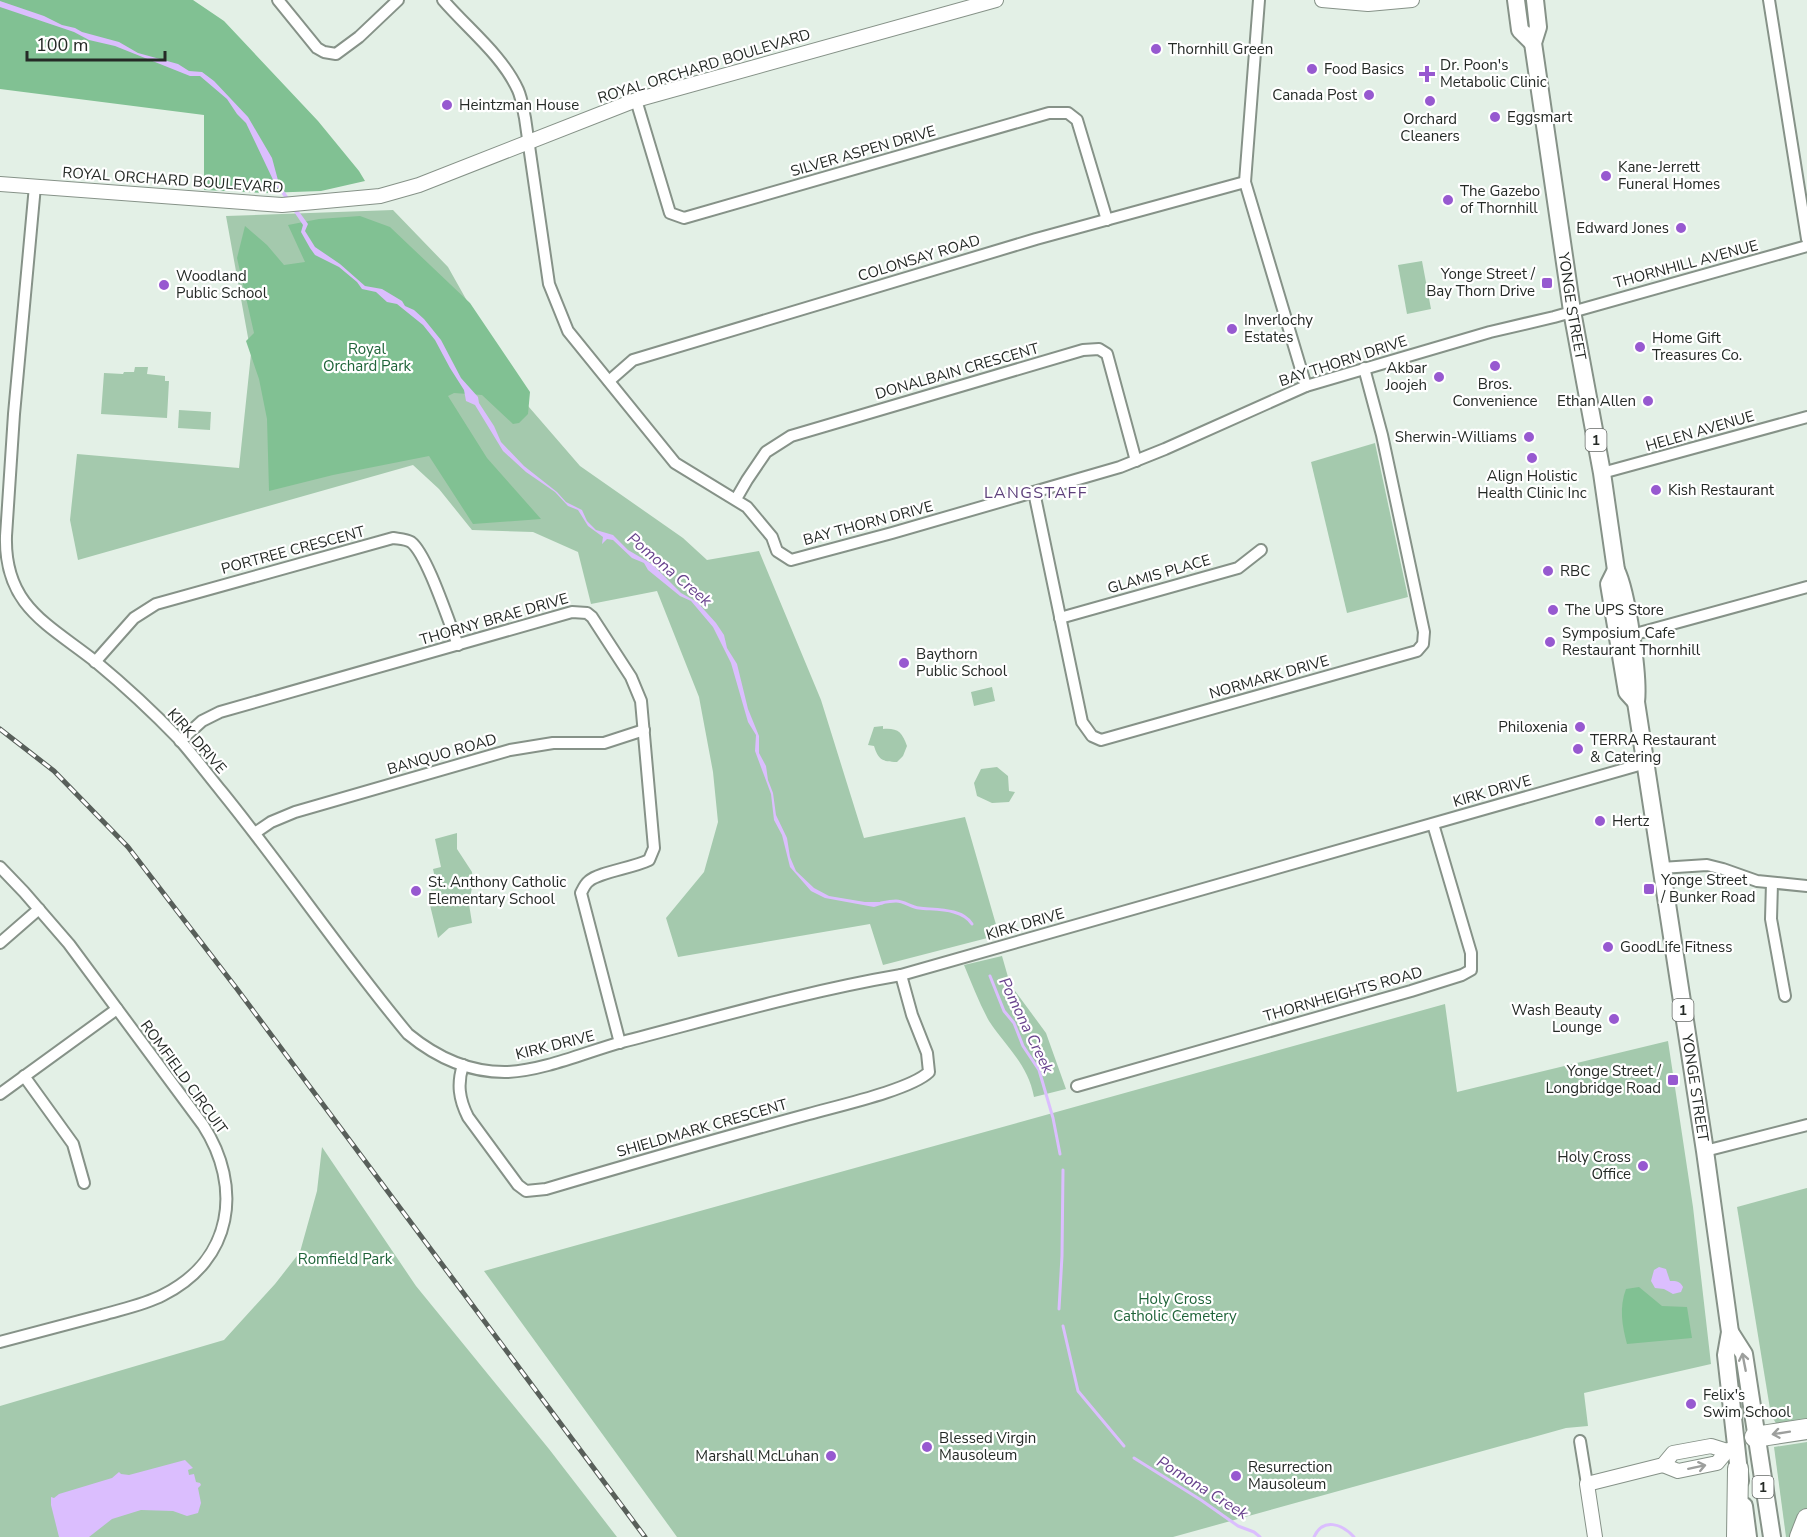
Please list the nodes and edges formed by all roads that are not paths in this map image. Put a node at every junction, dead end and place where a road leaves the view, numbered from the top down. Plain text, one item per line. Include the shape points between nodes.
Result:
1 (278, 0) edge
2 (398, 0) edge
3 (443, 0) edge
4 (996, 0) edge
5 (1259, 0) edge
6 (1322, 0) edge
7 (1412, 0) edge
8 (1516, 0) edge
9 (1535, 0) edge
10 (1769, 0) edge
11 (1533, 43) junction
12 (636, 100) junction
13 (528, 141) junction
14 (1245, 182) junction
15 (0, 184) edge
16 (35, 186) junction
17 (1107, 220) junction
18 (1807, 239) edge
19 (1807, 246) edge
20 (1572, 311) junction
21 (1364, 368) junction
22 (609, 381) junction
23 (1306, 386) junction
24 (1807, 417) edge
25 (1136, 461) junction
26 (1602, 474) junction
27 (1034, 492) junction
28 (736, 499) junction
29 (1261, 550) dead end
30 (3, 556) edge
31 (1807, 587) edge
32 (1060, 618) junction
33 (1624, 637) junction
34 (458, 645) junction
35 (95, 662) junction
36 (644, 730) junction
37 (180, 741) junction
38 (1646, 763) junction
39 (1433, 824) junction
40 (255, 833) junction
41 (0, 867) edge
42 (1662, 868) junction
43 (1773, 883) junction
44 (1807, 886) edge
45 (39, 909) junction
46 (0, 943) edge
47 (901, 975) junction
48 (1785, 996) dead end
49 (117, 1009) junction
50 (620, 1043) junction
51 (463, 1065) junction
52 (24, 1076) junction
53 (1077, 1086) dead end
54 (0, 1094) edge
55 (1807, 1125) edge
56 (1705, 1151) junction
57 (84, 1183) dead end
58 (1730, 1332) junction
59 (0, 1342) edge
60 (1807, 1429) edge
61 (1755, 1437) junction
62 (1580, 1441) dead end
63 (1731, 1449) junction
64 (1738, 1469) junction
65 (1587, 1485) junction
66 (1807, 1519) edge
67 (1595, 1537) edge
68 (1737, 1537) edge
69 (1748, 1537) edge
70 (1772, 1537) edge
71 (1800, 1537) edge

1 - 2 street via 317,48 336,54
3 - 13 street, BAY THORN DRIVE via 509,73 519,93
4 - 12 street, ROYAL ORCHARD BOULEVARD
5 - 14 street
6 - 7 street
8 - 11 main road, YONGE STREET / 1 via 1520,30
9 - 11 main road, YONGE STREET / 1 via 1539,27
10 - 18 street
11 - 20 main road, YONGE STREET / 1
12 - 13 street, ROYAL ORCHARD BOULEVARD
12 - 17 street, SILVER ASPEN DRIVE via 670,213 684,218 1049,113 1068,112 1077,120
13 - 16 street, ROYAL ORCHARD BOULEVARD via 419,185 342,201 282,205
13 - 22 street, BAY THORN DRIVE via 554,299 568,331
14 - 17 street, COLONSAY ROAD
14 - 23 street
15 - 16 street, ROYAL ORCHARD BOULEVARD
16 - 30 street, KIRK DRIVE
17 - 22 street, COLONSAY ROAD via 633,360
19 - 20 street, THORNHILL AVENUE
20 - 21 street, BAY THORN DRIVE
20 - 26 main road, YONGE STREET / 1
21 - 23 street, BAY THORN DRIVE
21 - 32 street, NORMARK DRIVE via 1424,632 1423,644 1417,651 1101,740 1092,736 1082,722
22 - 28 street, BAY THORN DRIVE via 675,463
23 - 25 street, BAY THORN DRIVE
24 - 26 street, HELEN AVENUE
25 - 27 street, BAY THORN DRIVE
25 - 28 street, DONALBAIN CRESCENT via 1107,354 1099,349 1083,350 791,436 766,452
26 - 33 main road, YONGE STREET / 1 via 1616,570 1609,584
27 - 28 street, BAY THORN DRIVE via 791,560 777,551 763,524
27 - 32 street, NORMARK DRIVE
29 - 32 street, GLAMIS PLACE via 1238,568
30 - 35 street, KIRK DRIVE via 19,596 28,607
31 - 33 street
33 - 38 main road, YONGE STREET / 1 via 1627,692 1636,702
34 - 35 street, PORTREE CRESCENT via 417,548 406,540 393,538 156,604 134,618
34 - 36 street, THORNY BRAE DRIVE via 572,612 587,612 631,677 641,701
34 - 37 street, THORNY BRAE DRIVE via 220,712 202,721
35 - 37 street, KIRK DRIVE
36 - 40 street, BANQUO ROAD via 604,742 553,743 510,750 295,812
36 - 50 street, THORNY BRAE DRIVE via 652,856 642,864 592,878 581,893
37 - 40 street, KIRK DRIVE
38 - 39 street, KIRK DRIVE
38 - 42 main road, YONGE STREET / 1
39 - 47 street, KIRK DRIVE
39 - 53 street, THORNHEIGHTS ROAD via 1471,953 1471,969 1411,991
40 - 51 street, KIRK DRIVE via 408,1034 436,1054
41 - 45 street, ROMFIELD CIRCUIT
42 - 43 street via 1707,865
42 - 56 main road, YONGE STREET / 1
43 - 44 street
43 - 48 street via 1771,919
45 - 46 street
45 - 49 street, ROMFIELD CIRCUIT
47 - 50 street, KIRK DRIVE via 836,986
47 - 51 street, SHIELDMARK CRESCENT via 927,1053 929,1072 923,1077 837,1106 546,1189 526,1191 518,1185 468,1117 458,1081
49 - 52 street
49 - 59 street, ROMFIELD CIRCUIT via 218,1151 227,1196 221,1235 197,1270 161,1297
50 - 51 street, KIRK DRIVE via 532,1069 509,1072
52 - 54 street
52 - 57 street via 73,1144
55 - 56 street
56 - 58 main road, YONGE STREET / 1
61 -> 58 main road, YONGE STREET / 1 via 1744,1354
58 - 63 main road, YONGE STREET / 1 via 1726,1355
60 -> 61 highway
61 - 63 main road
61 - 70 main road, YONGE STREET / 1
62 - 65 street
63 - 64 main road, YONGE STREET / 1
63 - 65 street via 1711,1446 1673,1453 1663,1465
64 - 68 highway
64 - 69 main road, YONGE STREET / 1
65 - 67 street
66 - 71 highway

